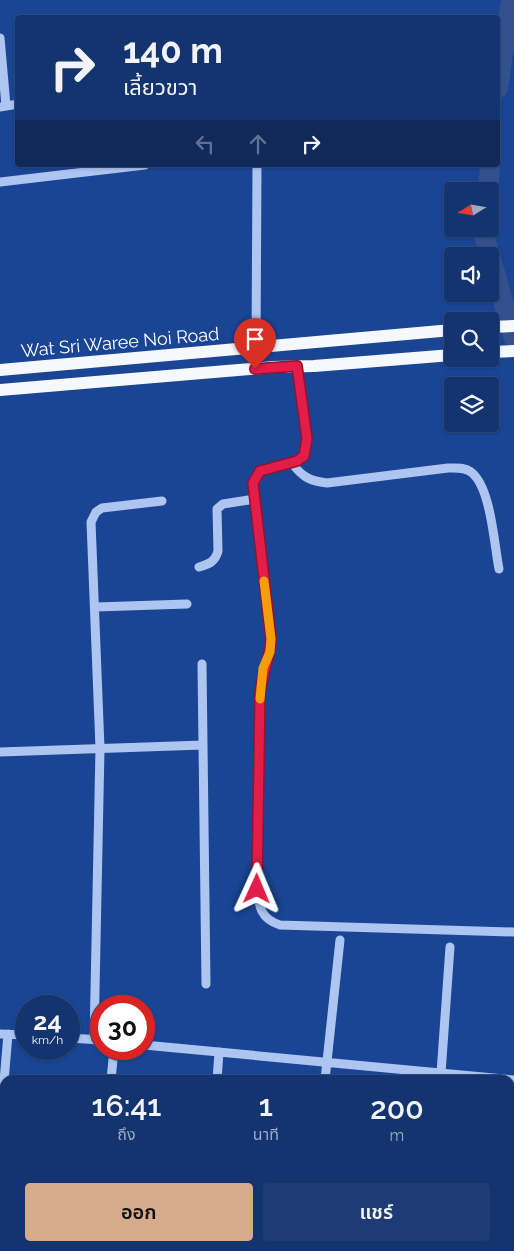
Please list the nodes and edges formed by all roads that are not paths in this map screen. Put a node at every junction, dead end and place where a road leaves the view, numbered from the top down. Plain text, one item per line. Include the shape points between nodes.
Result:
1 (0, 38) edge
2 (3, 106) edge
3 (128, 167) edge
4 (257, 167) edge
5 (0, 182) edge
6 (514, 326) edge
7 (499, 327) edge
8 (444, 331) edge
9 (256, 347) junction
10 (514, 351) edge
11 (499, 352) edge
12 (444, 356) edge
13 (297, 366) junction
14 (0, 370) edge
15 (0, 390) edge
16 (292, 463) junction
17 (255, 499) junction
18 (162, 501) dead end
19 (199, 567) dead end
20 (499, 569) dead end
21 (187, 604) dead end
22 (96, 607) junction
23 (202, 664) dead end
24 (203, 746) junction
25 (100, 748) junction
26 (0, 752) edge
27 (514, 932) edge
28 (340, 940) dead end
29 (450, 947) dead end
30 (206, 984) dead end
31 (98, 995) edge
32 (4, 1034) edge
33 (155, 1046) edge
34 (219, 1052) junction
35 (113, 1060) edge
36 (327, 1062) junction
37 (440, 1073) junction
38 (2, 1075) edge
39 (111, 1075) edge
40 (217, 1075) edge
41 (326, 1075) edge
42 (413, 1075) edge
43 (433, 1075) edge
44 (461, 1075) edge

1 - 2 street
3 - 5 street
4 - 9 street
6 - 7 main road
8 - 9 main road, Wat Sri Waree Noi Road
9 - 14 main road, Wat Sri Waree Noi Road
10 - 11 main road
12 - 13 main road
13 - 15 main road
13 - 16 street via 306,450 304,456
16 - 17 street via 260,471 253,483
16 - 20 street via 301,476 327,483 448,468 471,472 484,490
17 - 19 street via 223,504 217,509 216,558
17 - 27 street via 271,639 260,694 257,889 262,915 280,925
18 - 22 street via 109,506 96,512 91,522
21 - 22 street
22 - 25 street
23 - 24 street
24 - 25 street
24 - 30 street
25 - 26 street
25 - 31 street
28 - 36 street
29 - 37 street
32 - 38 street
33 - 34 street
34 - 36 street
34 - 40 street
35 - 39 street
36 - 41 street
36 - 42 street
37 - 43 street
37 - 44 street

